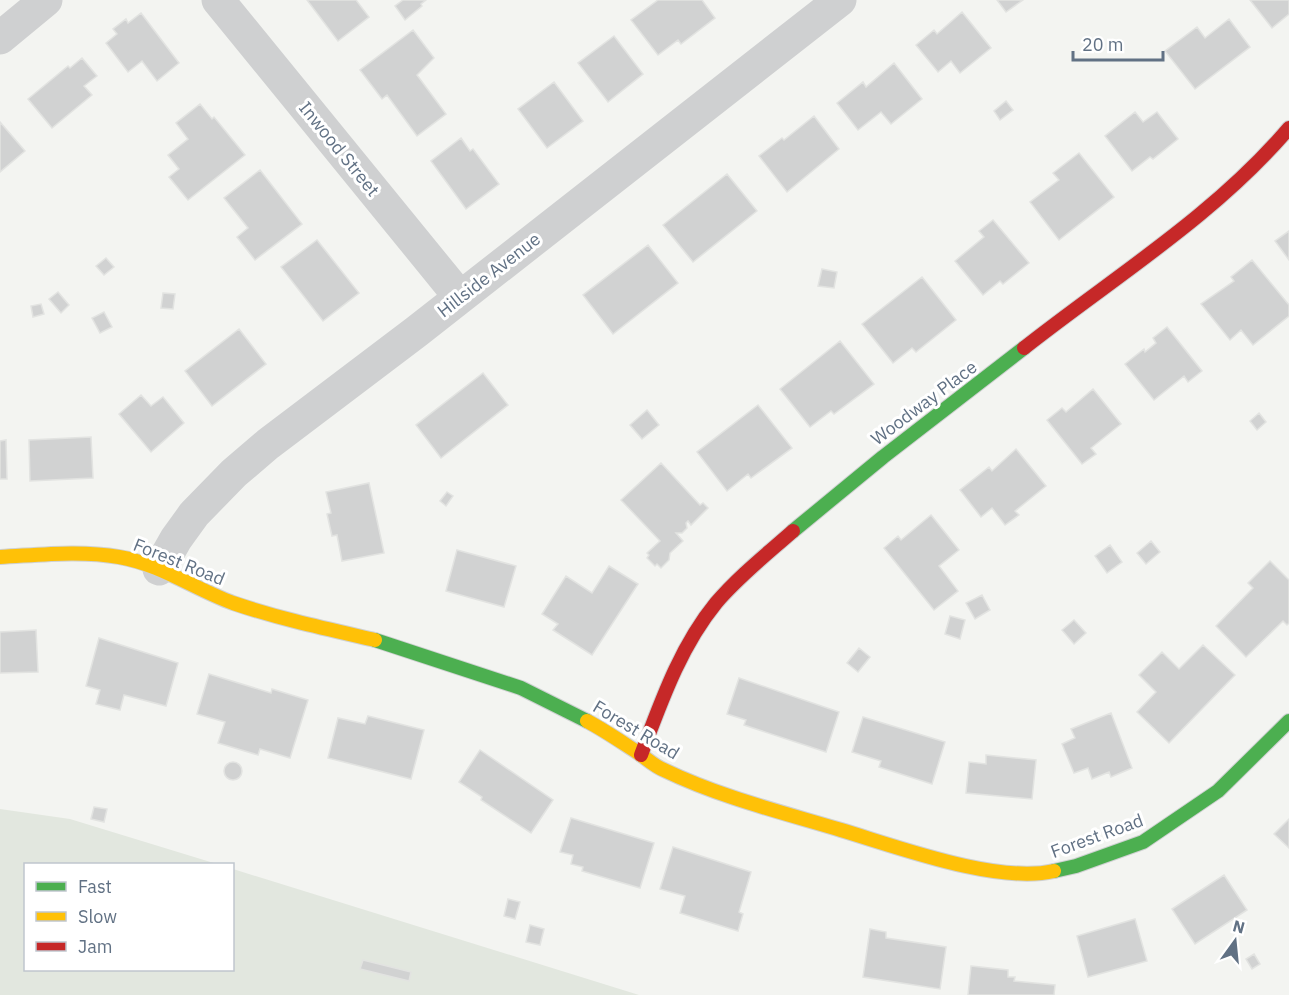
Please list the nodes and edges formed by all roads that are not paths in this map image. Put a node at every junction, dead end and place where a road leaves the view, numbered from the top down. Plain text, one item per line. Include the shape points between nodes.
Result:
1 (46, 0) edge
2 (218, 0) edge
3 (840, 0) edge
4 (0, 38) edge
5 (1289, 128) edge
6 (460, 297) junction
7 (0, 557) edge
8 (159, 569) junction
9 (1289, 721) edge
10 (641, 756) junction

1 - 4 street
2 - 6 street, Inwood Street
3 - 6 street, Hillside Avenue
5 - 10 street, Woodway Place via 1239,184 863,472 753,566 708,614 680,660
6 - 8 street, Hillside Avenue via 234,473 194,514
7 - 8 street, Forest Road via 119,557
8 - 10 street, Forest Road via 231,602 286,620 378,640 520,688 606,731
9 - 10 street, Forest Road via 1218,790 1143,842 1046,873 997,872 946,861 701,786

